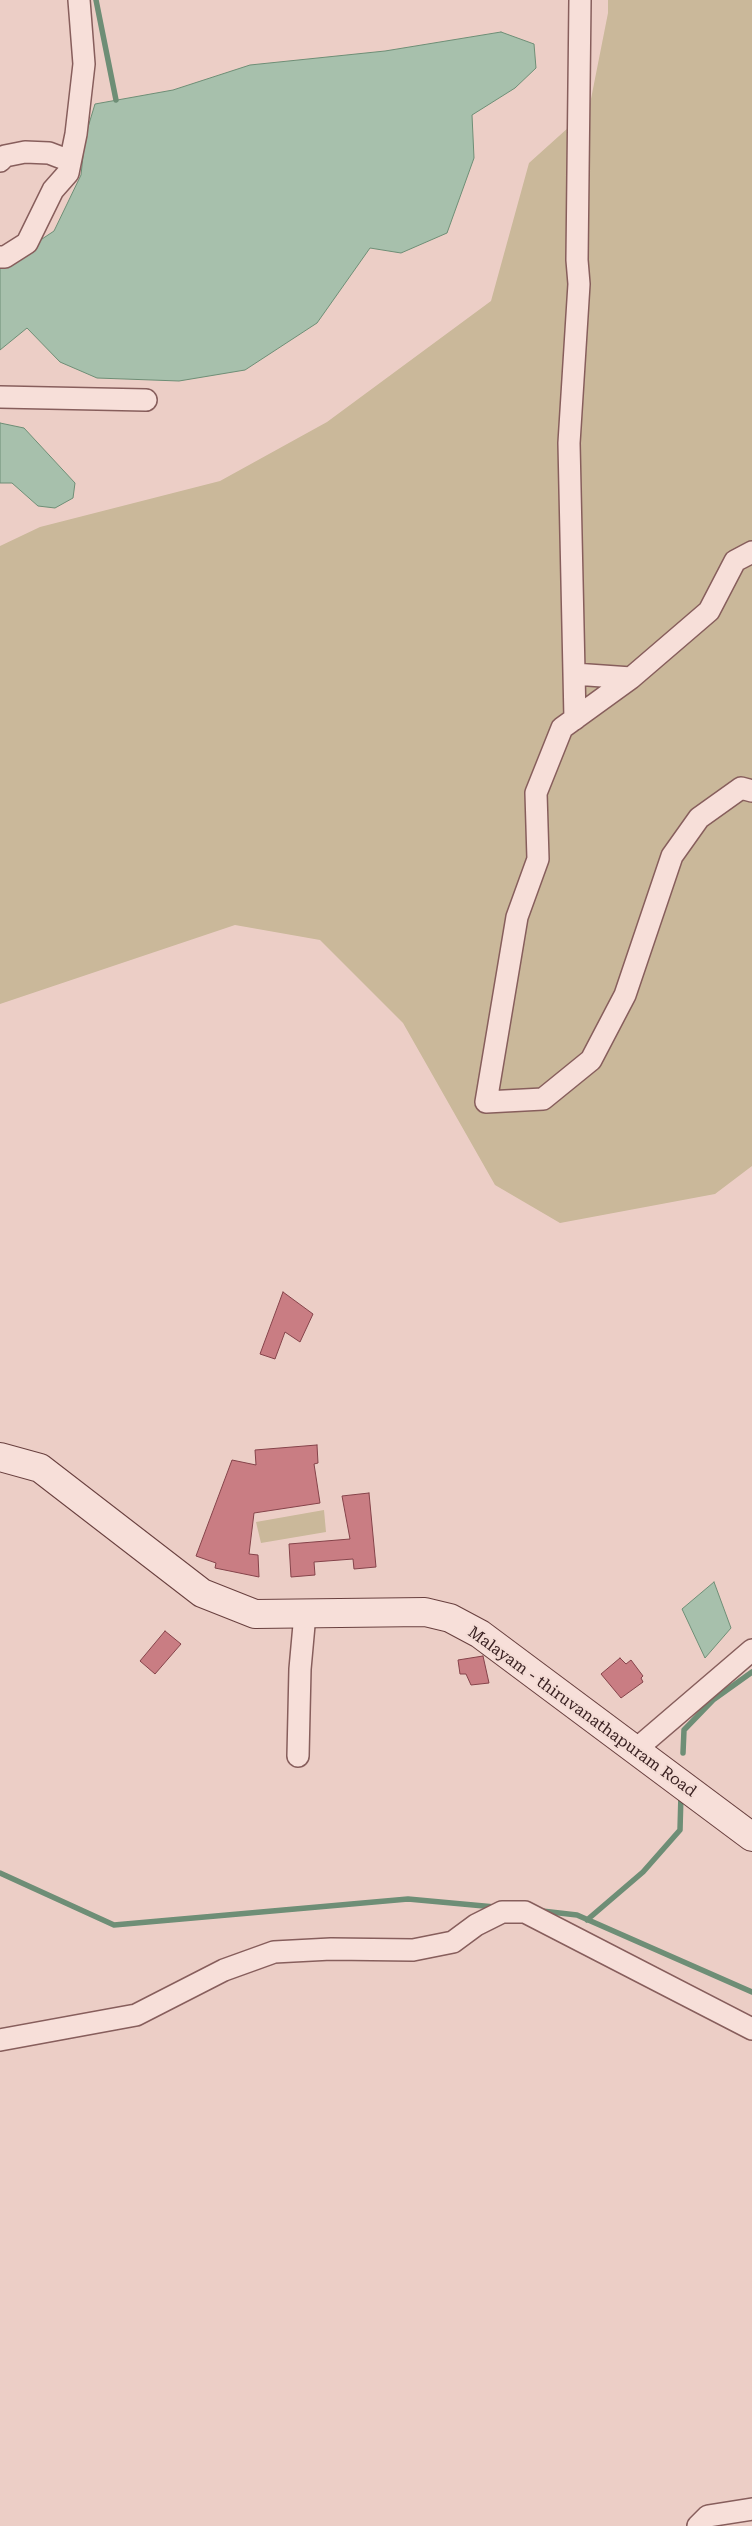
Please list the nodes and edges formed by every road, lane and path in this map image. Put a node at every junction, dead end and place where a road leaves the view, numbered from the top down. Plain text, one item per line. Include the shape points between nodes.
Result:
1 (79, 0) edge
2 (580, 0) edge
3 (0, 161) edge
4 (70, 161) junction
5 (0, 257) edge
6 (0, 397) edge
7 (146, 400) dead end
8 (752, 552) edge
9 (574, 674) junction
10 (631, 678) junction
11 (574, 719) junction
12 (752, 791) edge
13 (0, 1457) edge
14 (305, 1614) junction
15 (752, 1650) edge
16 (634, 1751) junction
17 (298, 1756) dead end
18 (752, 1837) edge
19 (752, 2029) edge
20 (0, 2040) edge
21 (752, 2509) edge
22 (698, 2526) edge

1 - 4 street via 84,64
2 - 9 street via 579,284 569,443
3 - 4 street via 4,156 25,152 49,153
4 - 5 street via 68,173 53,190 27,243
6 - 7 street
8 - 10 street via 735,561 709,611
9 - 10 street
9 - 11 street
10 - 11 street
11 - 12 street via 562,728 536,793 538,859 516,917 486,1102 543,1099 591,1060 625,995 672,856 699,818 741,788
13 - 14 main road, Malayam - thiruvanathapuram Road via 40,1468 202,1593 255,1614
14 - 16 main road, Malayam - thiruvanathapuram Road via 425,1612 450,1618 480,1634
14 - 17 street
15 - 16 street
16 - 18 main road, Malayam - thiruvanathapuram Road
19 - 20 street via 525,1912 502,1912 453,1942 413,1950 274,1952 224,1970 136,2015
21 - 22 street via 708,2516

